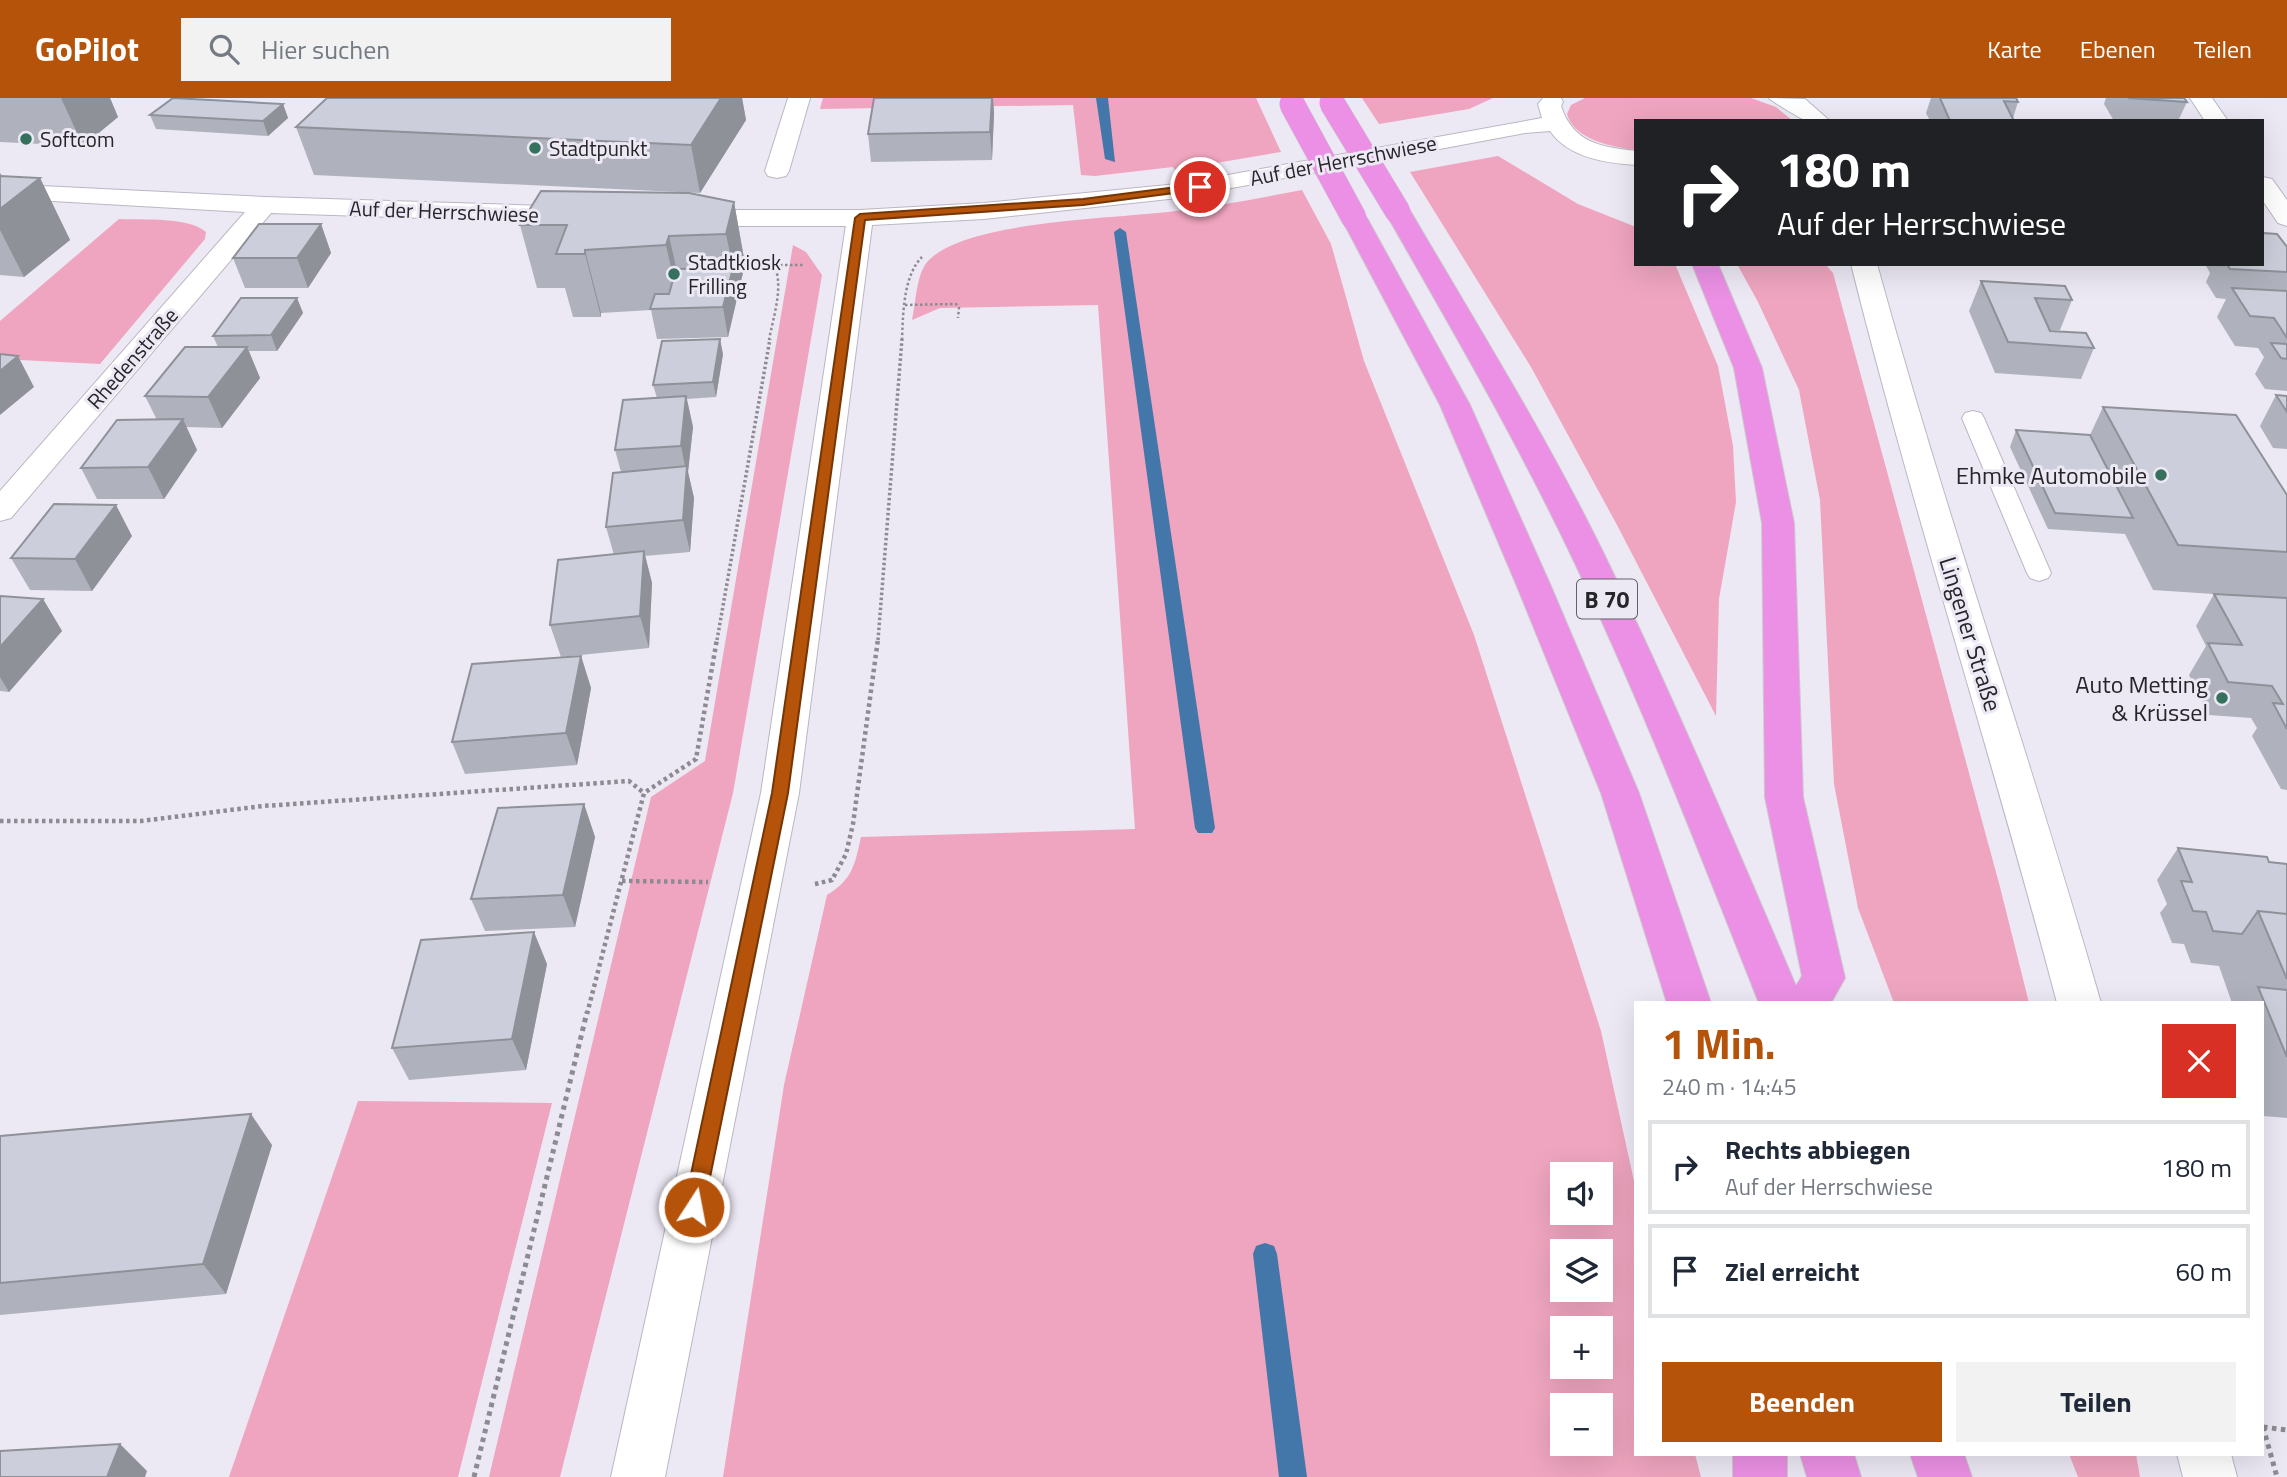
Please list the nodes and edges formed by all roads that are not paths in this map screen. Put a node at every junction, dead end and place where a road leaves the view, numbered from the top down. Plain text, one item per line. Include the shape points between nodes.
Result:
1 (799, 98) edge
2 (1555, 98) edge
3 (1780, 98) edge
4 (2201, 98) edge
5 (1331, 100) edge
6 (1291, 101) edge
7 (1816, 119) edge
8 (2216, 119) edge
9 (1553, 124) junction
10 (1634, 158) edge
11 (777, 171) dead end
12 (2264, 185) edge
13 (0, 191) edge
14 (264, 205) junction
15 (602, 216) edge
16 (656, 217) edge
17 (860, 218) junction
18 (2287, 218) edge
19 (1706, 266) edge
20 (1865, 266) edge
21 (1972, 418) dead end
22 (0, 510) edge
23 (2039, 573) dead end
24 (1688, 1001) edge
25 (1780, 1001) edge
26 (1809, 1001) edge
27 (2078, 1001) edge
28 (1760, 1456) edge
29 (1828, 1456) edge
30 (1938, 1456) edge
31 (2205, 1456) edge
32 (638, 1477) edge
33 (1760, 1477) edge
34 (1834, 1477) edge
35 (1945, 1477) edge
36 (2210, 1477) edge

1 - 11 street
2 - 9 street via 1549,104
3 - 7 street
4 - 8 street
5 - 25 highway, B 70, bridge via 1513,412 1587,553
6 - 24 highway, B 70, bridge via 1455,405 1620,793
9 - 10 street via 1571,141 1600,154
9 - 17 street, Auf der Herrschwiese via 1178,191
12 - 18 street
13 - 14 street, Auf der Herrschwiese
14 - 15 street, Auf der Herrschwiese
14 - 22 street, Rhedenstraße
16 - 17 street, Auf der Herrschwiese
17 - 32 street via 780,793
19 - 26 highway via 1748,368 1778,523 1784,797 1824,978
20 - 27 street, Lingener Straße via 1900,402
21 - 23 lane
28 - 33 highway
29 - 34 highway
30 - 35 highway
31 - 36 street

